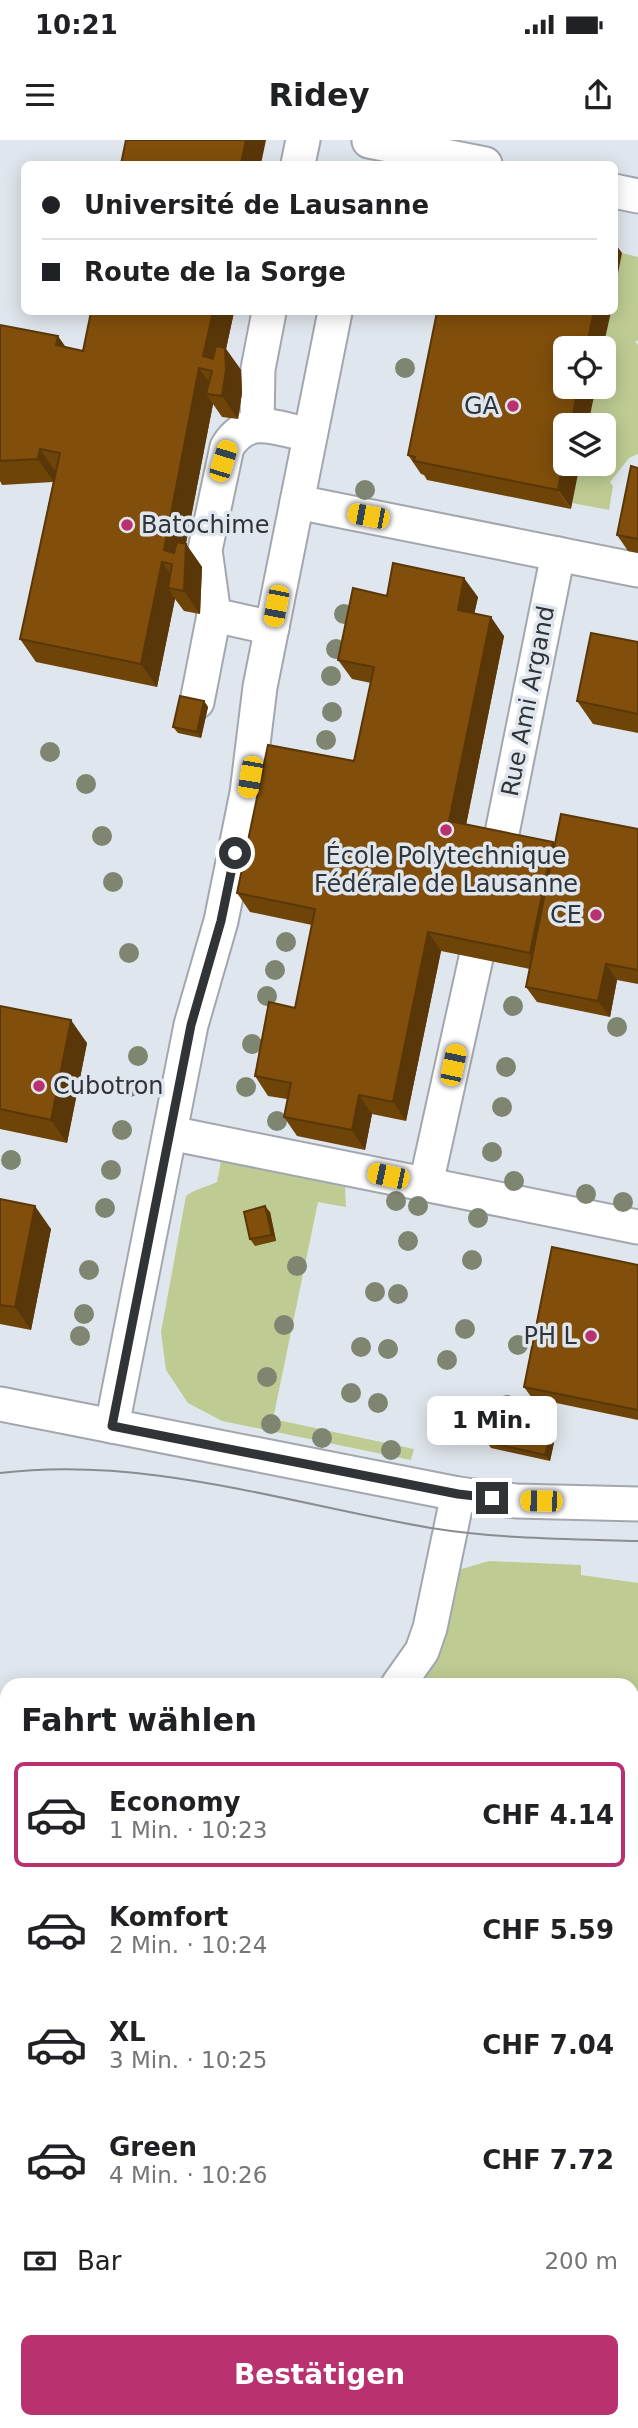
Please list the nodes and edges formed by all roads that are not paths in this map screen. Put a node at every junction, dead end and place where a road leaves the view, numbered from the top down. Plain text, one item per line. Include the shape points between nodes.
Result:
1 (303, 140) edge
2 (367, 149) edge
3 (299, 161) edge
4 (461, 161) edge
5 (618, 192) edge
6 (638, 196) edge
7 (269, 315) edge
8 (334, 315) edge
9 (257, 424) junction
10 (310, 435) junction
11 (297, 502) junction
12 (558, 554) junction
13 (638, 570) edge
14 (215, 615) junction
15 (272, 628) junction
16 (197, 702) edge
17 (499, 848) edge
18 (476, 958) edge
19 (170, 1133) junction
20 (426, 1184) junction
21 (638, 1227) edge
22 (0, 1404) edge
23 (112, 1426) junction
24 (458, 1494) junction
25 (638, 1504) edge
26 (403, 1678) edge

1 - 3 street
2 - 4 street
5 - 6 street
7 - 9 street via 258,369
8 - 10 street
9 - 10 street
9 - 14 street via 235,435 223,461 205,550
10 - 11 street
11 - 12 street
11 - 15 street
12 - 13 street
12 - 17 street, Rue Ami Argand
14 - 15 street
14 - 16 street
15 - 19 street via 245,807 221,921 191,1025
18 - 20 street
19 - 20 street
19 - 23 street
20 - 21 street
22 - 23 street
23 - 24 street
24 - 25 street via 516,1501
24 - 26 street via 430,1628 422,1651

